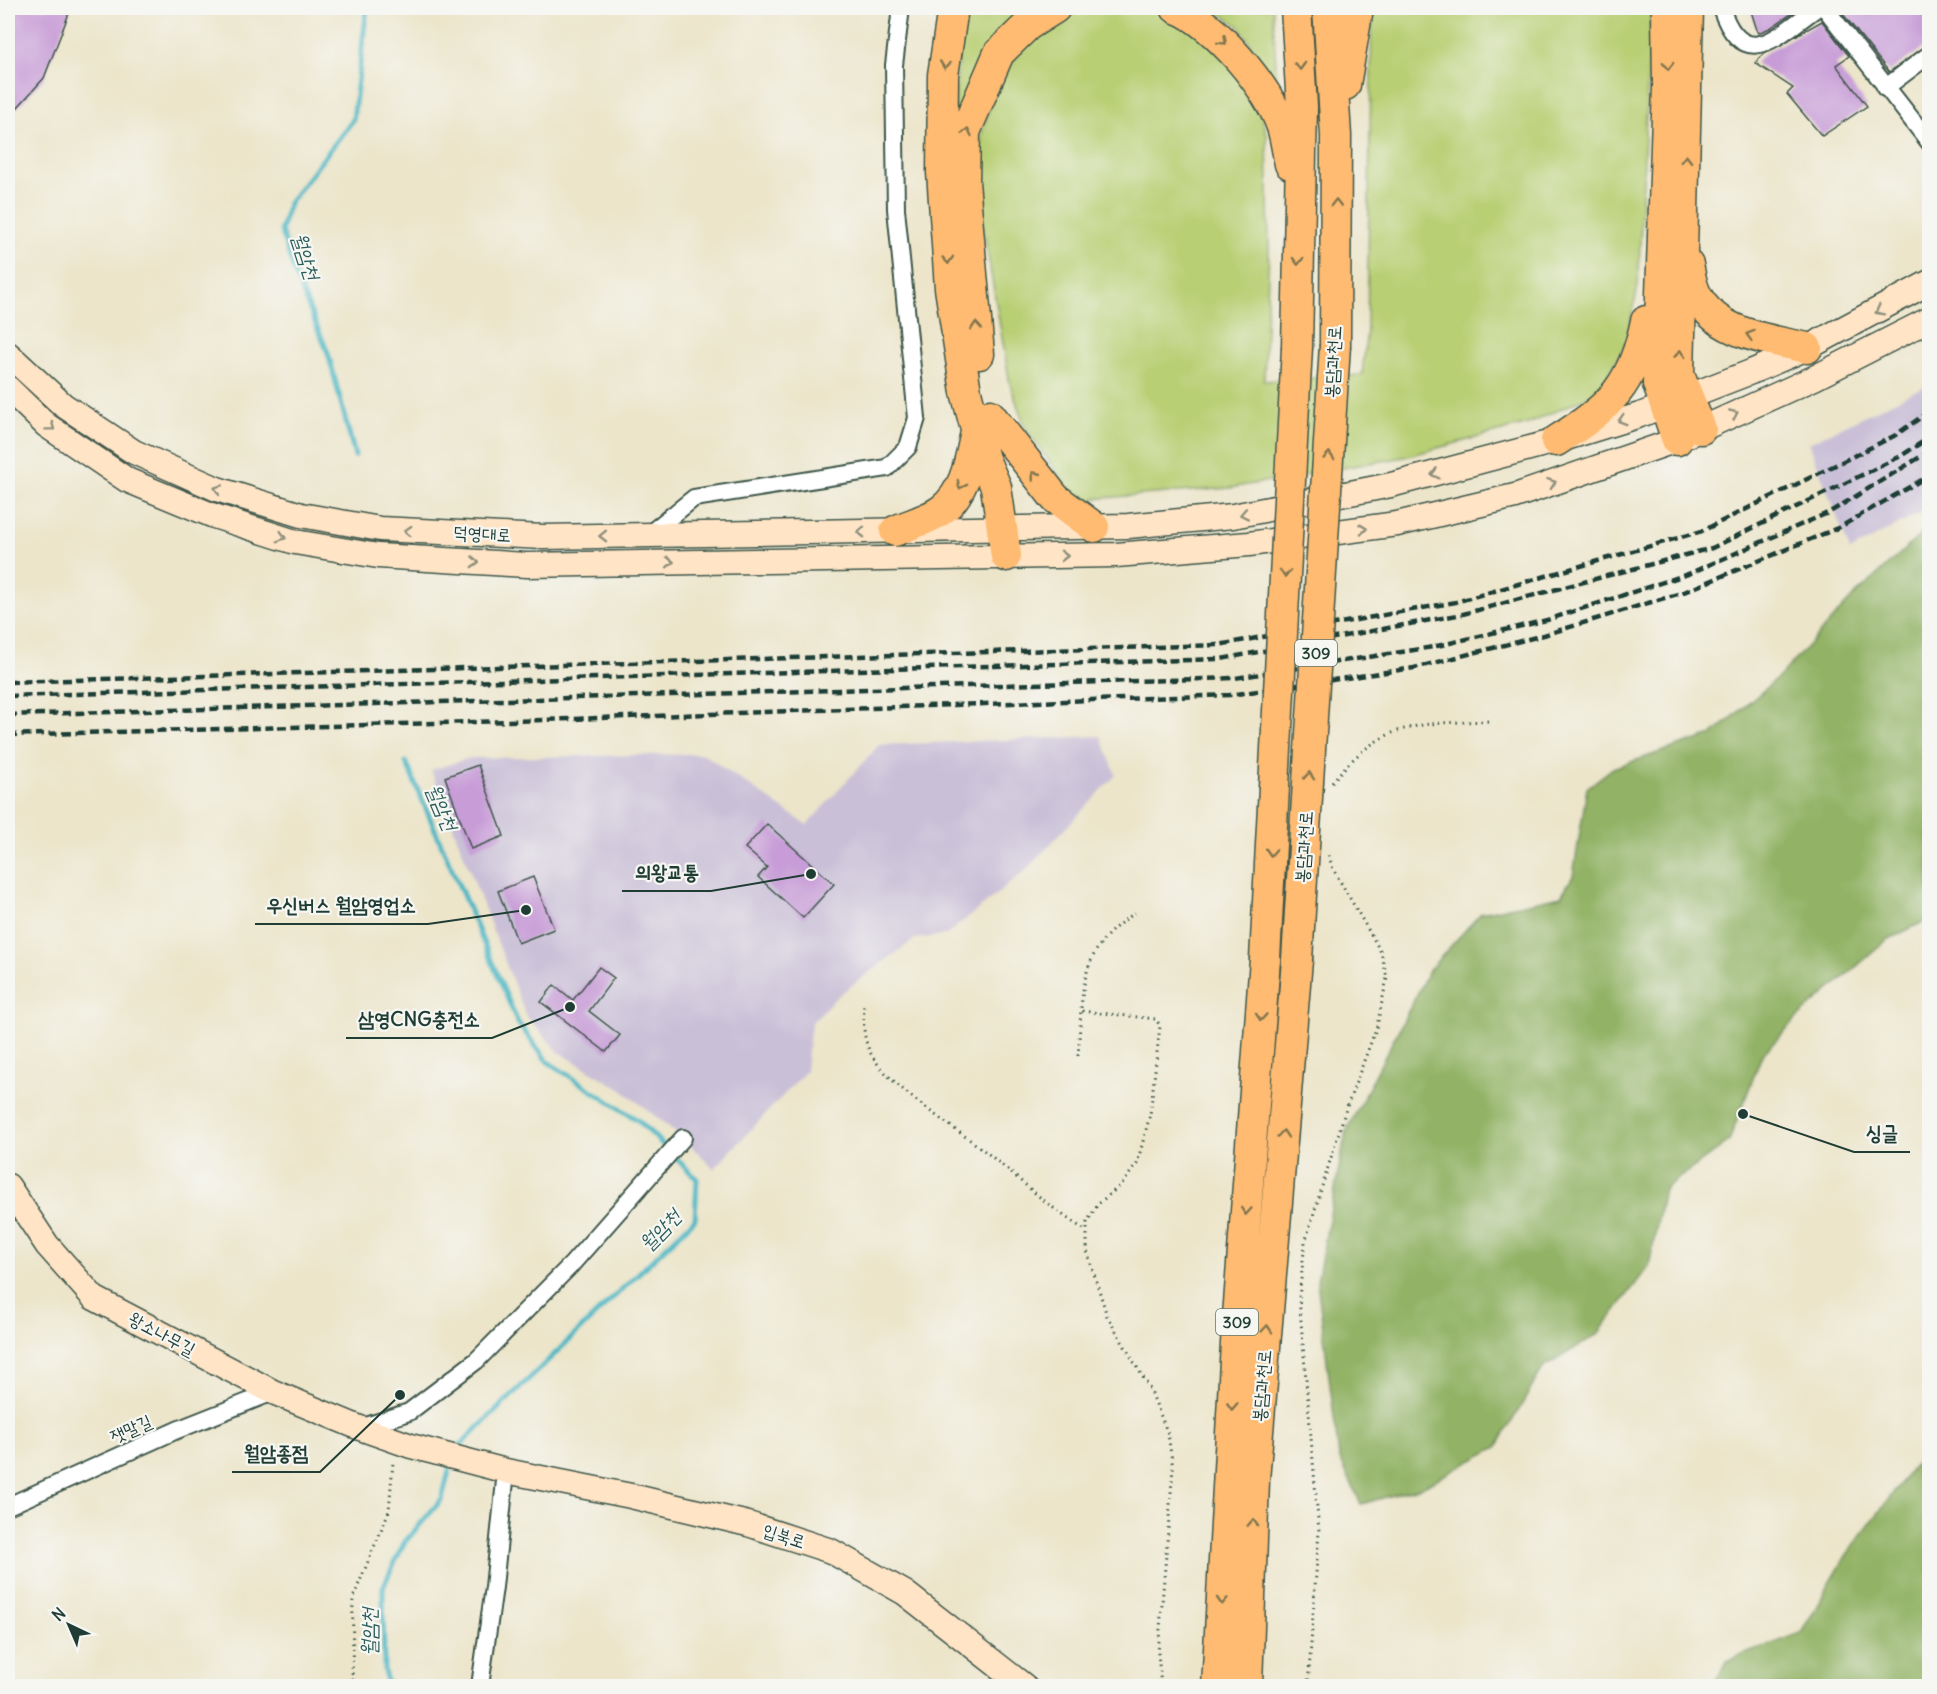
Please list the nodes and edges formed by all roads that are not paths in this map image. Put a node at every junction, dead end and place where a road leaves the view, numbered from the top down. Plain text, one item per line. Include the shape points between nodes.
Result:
1 (901, 8) edge
2 (953, 8) edge
3 (1055, 8) edge
4 (1176, 8) edge
5 (1296, 8) edge
6 (1328, 8) edge
7 (1358, 8) edge
8 (1667, 8) edge
9 (1688, 8) edge
10 (1721, 8) edge
11 (1817, 8) edge
12 (1825, 8) edge
13 (1928, 58) edge
14 (1885, 88) junction
15 (1336, 136) junction
16 (1929, 143) edge
17 (1299, 211) junction
18 (1684, 250) junction
19 (1929, 282) edge
20 (1659, 284) junction
21 (1929, 319) edge
22 (1807, 348) junction
23 (8, 354) edge
24 (8, 388) edge
25 (1676, 401) junction
26 (983, 422) junction
27 (1689, 435) junction
28 (1556, 441) junction
29 (1094, 527) junction
30 (896, 531) junction
31 (648, 535) junction
32 (1005, 543) junction
33 (683, 1138) dead end
34 (8, 1186) edge
35 (273, 1392) junction
36 (360, 1428) junction
37 (403, 1443) joint
38 (506, 1471) junction
39 (8, 1506) edge
40 (480, 1686) edge
41 (1024, 1686) edge
42 (1217, 1686) edge
43 (1247, 1686) edge

1 - 31 street via 894,65 896,209 917,418 908,447 887,468 694,498
2 -> 26 highway via 943,75 942,172 950,288 966,392
26 -> 3 highway via 964,182 965,132 999,53 1028,25
4 -> 17 highway via 1190,13 1226,42 1256,81 1282,126
5 -> 17 highway, 봉담과천로 / 309 via 1302,107
6 - 15 highway, 봉담과천로 / 309
7 - 15 highway
8 -> 20 highway via 1668,86
18 -> 9 highway
10 - 11 street via 1732,34 1741,43 1753,46 1770,40
12 - 14 street
13 - 14 street
14 - 16 street
43 -> 15 highway, 봉담과천로 / 309, bridge via 1254,1480 1297,960 1335,345
17 -> 42 highway, 봉담과천로 / 309, bridge via 1297,347 1265,959 1236,1343
22 -> 18 highway via 1735,331 1712,315 1695,292
25 -> 18 highway
19 -> 22 street
20 - 25 highway via 1658,384
20 - 28 highway via 1639,355 1619,393
27 -> 21 street via 1814,378
22 - 25 street
31 -> 23 street, 덕영대로 via 544,537 380,529 301,515 217,489 134,452 63,405
24 -> 32 street, 덕영대로 via 46,425 127,480 214,516 296,542 378,556 527,565
25 - 27 highway
25 -> 28 street
29 -> 26 highway via 1055,498
26 -> 30 highway via 966,477 955,497 942,510
26 - 32 highway via 999,454 996,487
32 -> 27 street via 1116,555 1249,544 1397,524 1515,496
28 -> 29 street via 1390,486 1233,516
29 - 32 street
30 -> 31 street, 덕영대로
30 - 32 street, 덕영대로
33 - 36 street via 571,1266 476,1361 409,1412
34 - 35 street, 왕소나무길 via 47,1245 94,1298
35 - 36 street, 왕소나무길
35 - 39 street, 잿말길 via 177,1430
36 - 37 street, 왕소나무길
37 - 38 street, 입북로
38 - 40 street
38 - 41 street, 입북로 via 748,1524 831,1551 905,1593

